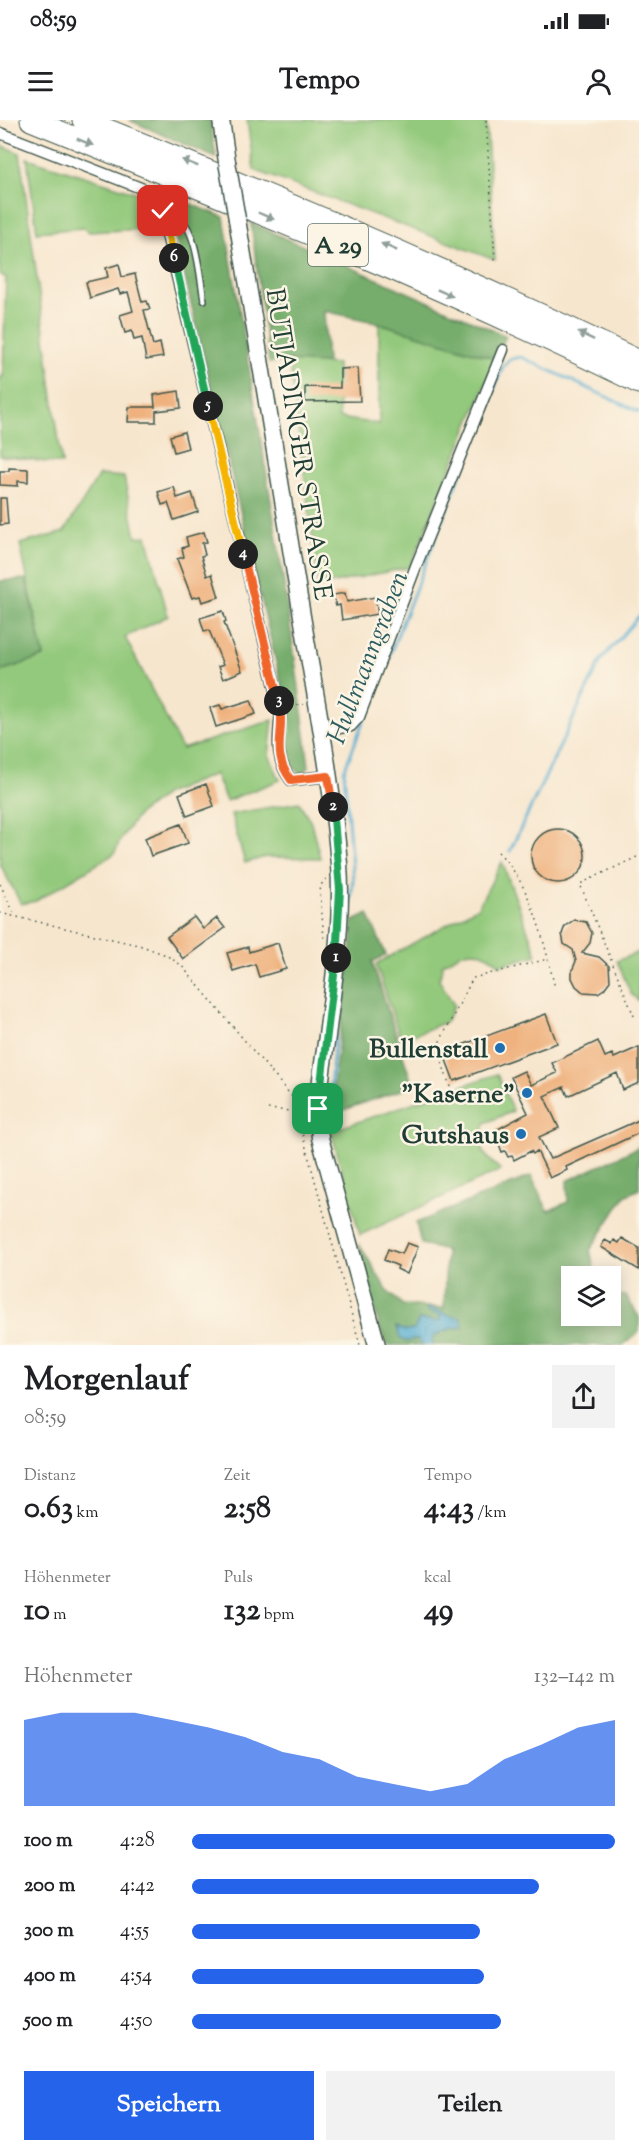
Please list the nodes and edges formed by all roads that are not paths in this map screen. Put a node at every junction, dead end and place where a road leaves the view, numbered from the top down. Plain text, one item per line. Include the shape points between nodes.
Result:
1 (31, 120) edge
2 (83, 120) edge
3 (220, 120) edge
4 (0, 133) edge
5 (163, 211) junction
6 (204, 300) dead end
7 (503, 351) dead end
8 (639, 361) edge
9 (639, 383) edge
10 (321, 731) junction
11 (328, 776) junction
12 (378, 1345) edge

1 -> 9 highway, A 29 via 361,255
8 -> 2 highway, A 29 via 356,232
3 - 10 street, BUTJADINGER STRASSE, bridge
4 - 5 street via 151,192
5 - 6 lane via 178,216 194,242
5 - 11 street via 282,711 278,746 282,769 291,780
7 - 10 street via 359,717 351,726
10 - 11 street, BUTJADINGER STRASSE
11 - 12 street, BUTJADINGER STRASSE via 339,904 335,965 311,1114

